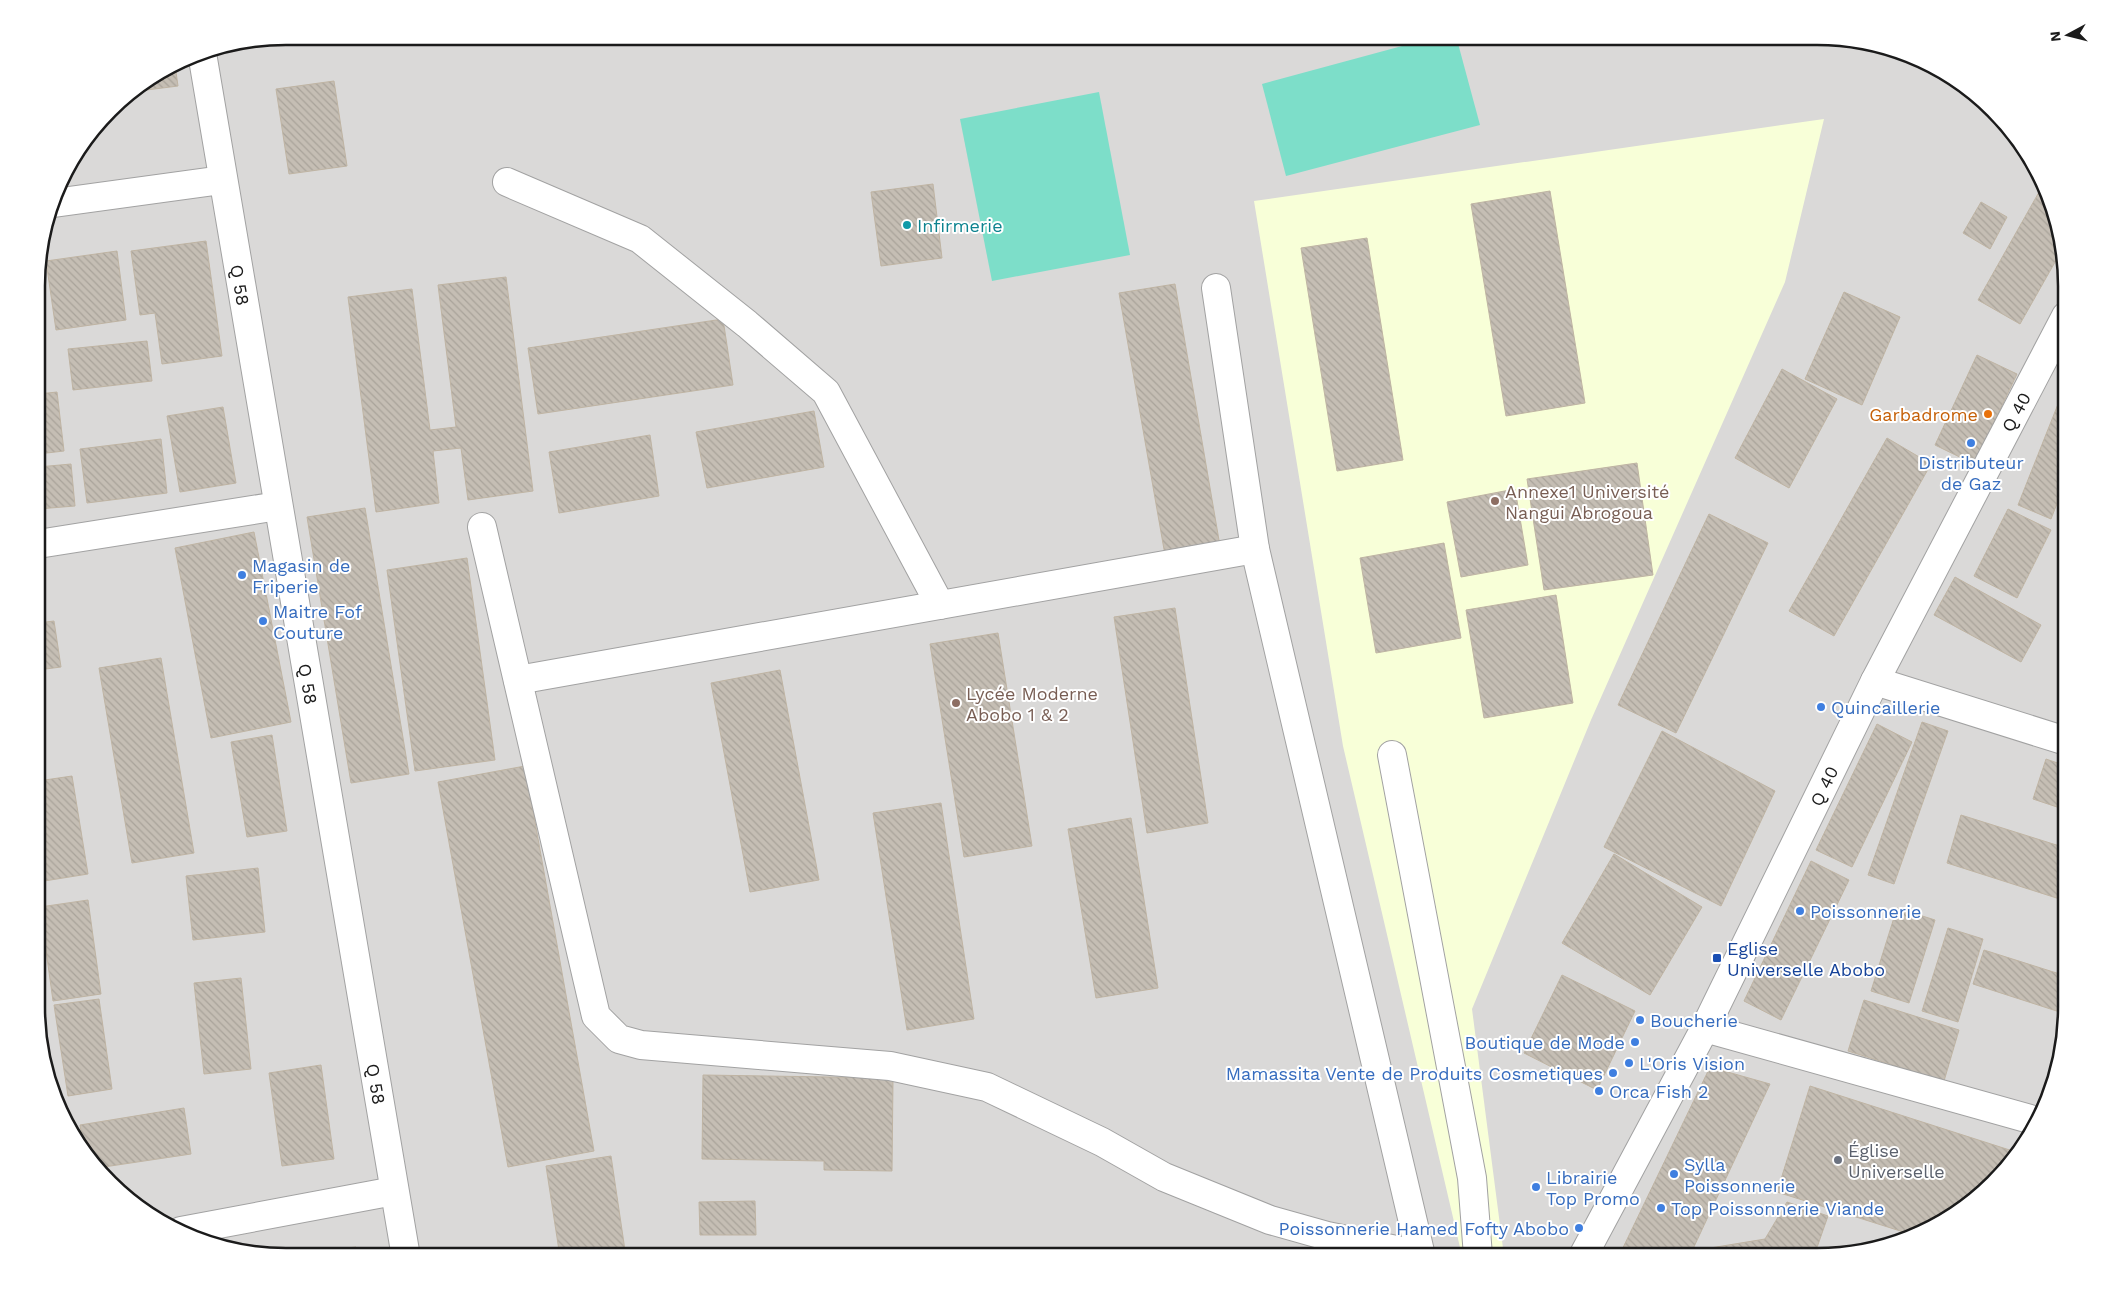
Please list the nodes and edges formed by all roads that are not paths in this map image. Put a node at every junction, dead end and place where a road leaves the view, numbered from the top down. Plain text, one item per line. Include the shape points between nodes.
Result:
1 (203, 60) edge
2 (222, 180) junction
3 (507, 182) dead end
4 (60, 202) edge
5 (1216, 288) dead end
6 (2058, 331) edge
7 (278, 506) junction
8 (482, 527) dead end
9 (45, 543) edge
10 (1255, 549) junction
11 (940, 605) junction
12 (518, 680) junction
13 (1876, 681) junction
14 (2058, 738) edge
15 (1392, 755) dead end
16 (1705, 1028) junction
17 (2030, 1119) edge
18 (394, 1191) junction
19 (192, 1229) edge
20 (404, 1248) edge
21 (1383, 1248) edge
22 (1419, 1248) edge
23 (1477, 1248) edge
24 (1587, 1248) edge

1 - 2 street, Q 58
2 - 4 street
2 - 7 street, Q 58
3 - 11 street via 640,239 826,392
5 - 10 street
6 - 13 street, Q 40
7 - 9 street
7 - 18 street, Q 58
8 - 12 street
10 - 11 street
10 - 22 street
11 - 12 street
12 - 21 street via 596,1016 619,1039 641,1045 890,1066 987,1087 1102,1142 1164,1176 1270,1220
13 - 14 street
13 - 16 street, Q 40
15 - 23 street via 1472,1178
16 - 17 street
16 - 24 street, Q 40
18 - 19 street
18 - 20 street, Q 58

